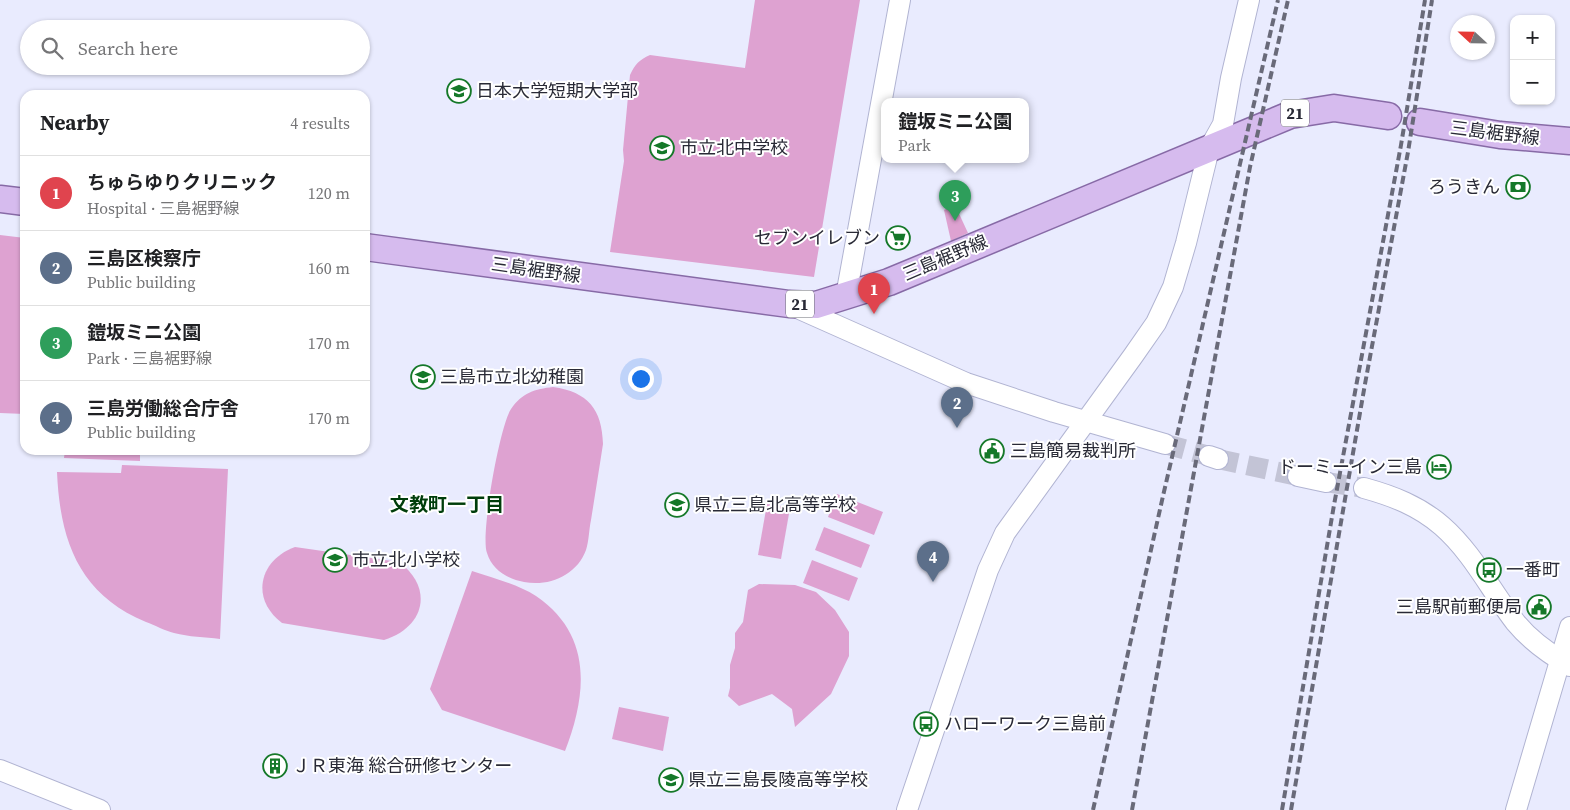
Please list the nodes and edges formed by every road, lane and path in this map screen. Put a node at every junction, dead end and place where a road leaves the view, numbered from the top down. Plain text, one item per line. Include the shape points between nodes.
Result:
1 (900, 0) edge
2 (1249, 0) edge
3 (882, 98) edge
4 (881, 104) edge
5 (1388, 116) dead end
6 (1420, 122) dead end
7 (1570, 141) edge
8 (1209, 149) junction
9 (0, 199) edge
10 (20, 201) edge
11 (370, 248) edge
12 (846, 296) junction
13 (789, 304) junction
14 (1085, 420) junction
15 (1165, 444) tunnel mouth
16 (1298, 476) tunnel mouth
17 (1326, 482) tunnel mouth
18 (1364, 488) tunnel mouth
19 (1570, 627) edge
20 (1565, 663) edge
21 (0, 770) edge
22 (100, 810) edge
23 (907, 810) edge
24 (1516, 810) edge

1 - 3 street
2 - 8 street via 1223,124
4 - 12 street
5 - 8 main road, 三島裾野線 / 21 via 1334,108 1302,112
6 - 7 main road, 三島裾野線 via 1500,135
8 - 12 main road, 三島裾野線 / 21 via 889,282
8 - 14 street via 1173,287 1156,323
9 - 10 main road
11 - 13 main road, 三島裾野線 / 21
12 - 13 main road, 三島裾野線 / 21 via 816,305
13 - 14 street via 966,383
14 - 15 street
14 - 23 street via 1005,533 994,555
16 - 17 street
18 - 20 street via 1396,497 1442,526 1465,550 1517,623
19 - 20 street
20 - 24 street
21 - 22 street

